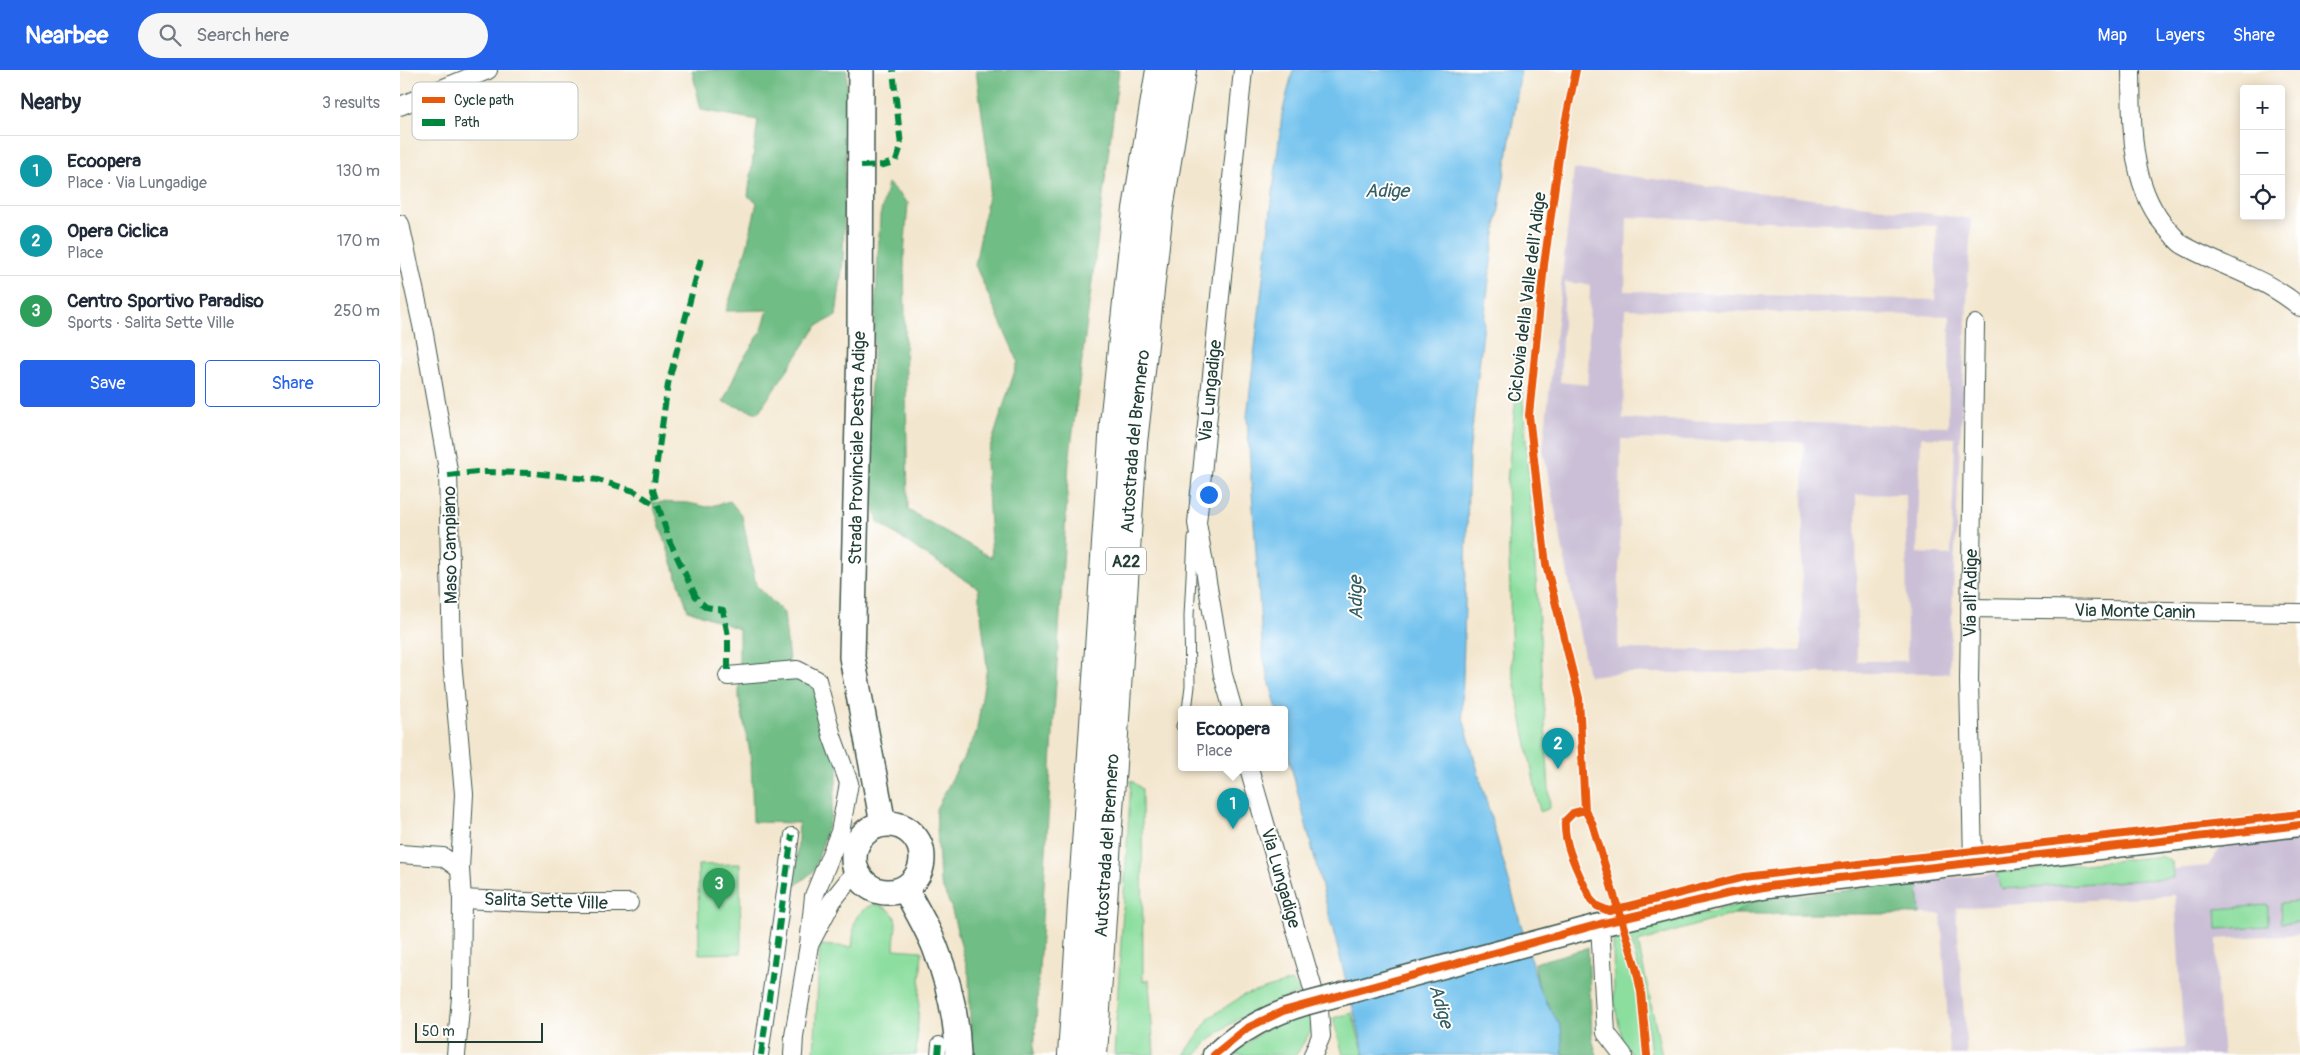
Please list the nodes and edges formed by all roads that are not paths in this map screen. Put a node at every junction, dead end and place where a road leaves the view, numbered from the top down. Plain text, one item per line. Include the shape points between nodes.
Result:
1 (488, 70) edge
2 (862, 70) edge
3 (1160, 70) edge
4 (1182, 70) edge
5 (1243, 70) edge
6 (2131, 70) edge
7 (459, 82) edge
8 (412, 101) edge
9 (400, 106) edge
10 (400, 224) edge
11 (405, 273) edge
12 (2300, 307) edge
13 (1975, 324) dead end
14 (1197, 523) junction
15 (1970, 608) junction
16 (2300, 613) edge
17 (728, 676) dead end
18 (1188, 706) edge
19 (1232, 706) edge
20 (1250, 771) edge
21 (883, 824) junction
22 (2300, 825) edge
23 (792, 835) dead end
24 (400, 854) edge
25 (1973, 862) junction
26 (460, 869) junction
27 (856, 871) junction
28 (905, 888) junction
29 (462, 899) junction
30 (629, 903) dead end
31 (1594, 926) junction
32 (809, 945) junction
33 (1312, 1001) junction
34 (945, 1051) edge
35 (456, 1055) edge
36 (761, 1055) edge
37 (793, 1055) edge
38 (1072, 1055) edge
39 (1093, 1055) edge
40 (1214, 1055) edge
41 (1313, 1055) edge
42 (1623, 1055) edge

1 - 7 street
2 - 21 main road, Strada Provinciale Destra Adige via 860,343 852,658
3 - 38 highway, Autostrada del Brennero / A22 via 1137,209 1114,423
4 - 39 highway, Autostrada del Brennero / A22 via 1159,209 1133,443
5 - 14 street, Via Lungadige
6 - 12 street via 2133,142 2140,178 2159,220 2181,244 2282,291
8 - 9 street
10 - 11 street, Maso Campiano
11 - 26 street, Maso Campiano via 424,334 448,470 452,660 464,794
13 - 15 street, Via all'Adige
14 - 18 lane via 1193,532
14 - 19 street, Via Lungadige via 1222,675
15 - 16 street, Via Monte Canin
15 - 25 street, Via all'Adige
17 - 32 street via 797,670 817,680 849,783 840,832 814,896
20 - 33 street, Via Lungadige
21 - 27 main road via 869,830 858,841 854,856
21 - 28 main road via 909,830 923,854 916,880
22 - 25 street
23 - 36 street
24 - 26 street via 443,858
25 - 31 street via 1768,886
26 - 29 street, Maso Campiano
27 - 28 main road via 868,886 886,893
27 - 32 street via 832,901
28 - 34 main road via 935,946 950,994 958,1038
29 - 30 street, Salita Sette Ville
29 - 35 street, Maso Campiano via 461,997
31 - 33 street, bridge
31 - 42 street via 1606,1033
32 - 37 street
33 - 40 street via 1247,1028
33 - 41 street, Via Lungadige via 1321,1036

